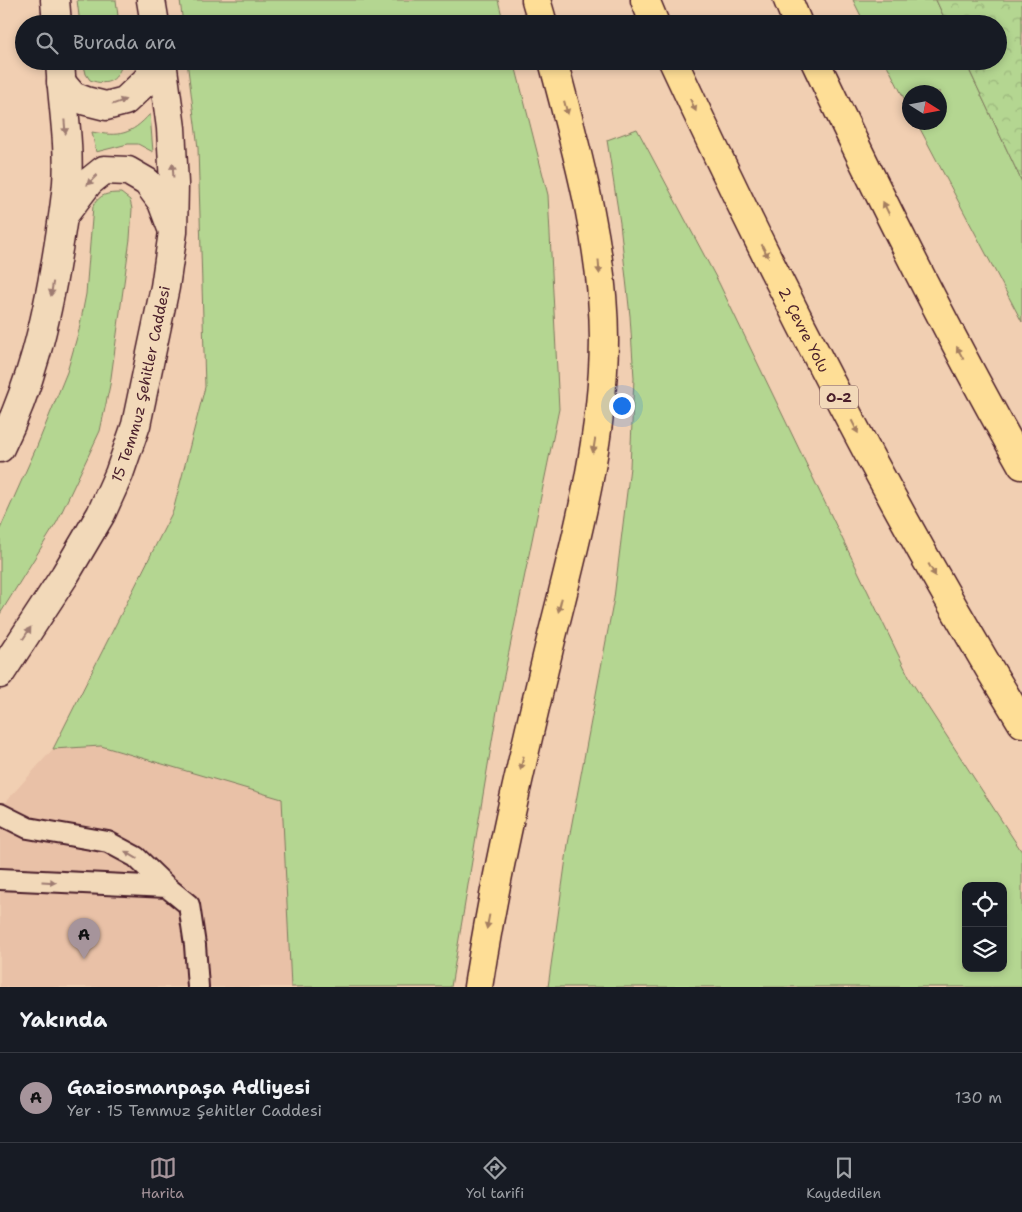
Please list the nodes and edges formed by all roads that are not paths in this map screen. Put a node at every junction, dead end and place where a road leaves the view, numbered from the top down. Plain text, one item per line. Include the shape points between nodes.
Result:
1 (55, 0) edge
2 (151, 0) edge
3 (536, 0) edge
4 (645, 0) edge
5 (788, 0) edge
6 (57, 15) edge
7 (154, 15) edge
8 (540, 15) edge
9 (651, 15) edge
10 (794, 15) edge
11 (151, 70) edge
12 (163, 70) edge
13 (555, 70) edge
14 (677, 70) edge
15 (819, 70) edge
16 (61, 72) edge
17 (63, 216) junction
18 (173, 232) junction
19 (983, 396) junction
20 (1022, 442) edge
21 (0, 448) edge
22 (1022, 465) edge
23 (0, 674) edge
24 (1022, 723) edge
25 (0, 814) edge
26 (0, 879) edge
27 (167, 888) junction
28 (198, 987) edge
29 (478, 987) edge

1 - 6 main road
2 - 7 main road
3 - 8 highway
4 - 9 highway
5 - 10 highway
16 -> 11 main road via 73,96 106,106 125,100 146,80
18 -> 12 main road, 15 Temmuz Şehitler Caddesi via 172,128
13 -> 29 highway via 579,157 598,259 604,338 602,398 584,510 504,840
14 -> 24 highway, 2. Çevre Yolu / O-2 via 728,179 891,498
19 -> 15 highway via 893,223
16 -> 17 main road via 67,182
18 -> 17 main road via 162,202 148,182 128,170 104,170 89,182
17 -> 21 main road via 48,310 33,370
23 -> 18 main road, 15 Temmuz Şehitler Caddesi via 65,575 101,514 119,474 143,397
19 - 20 highway
19 - 22 highway
27 -> 25 lane via 136,857 108,842 28,828
26 -> 27 lane
27 - 28 lane via 189,905

